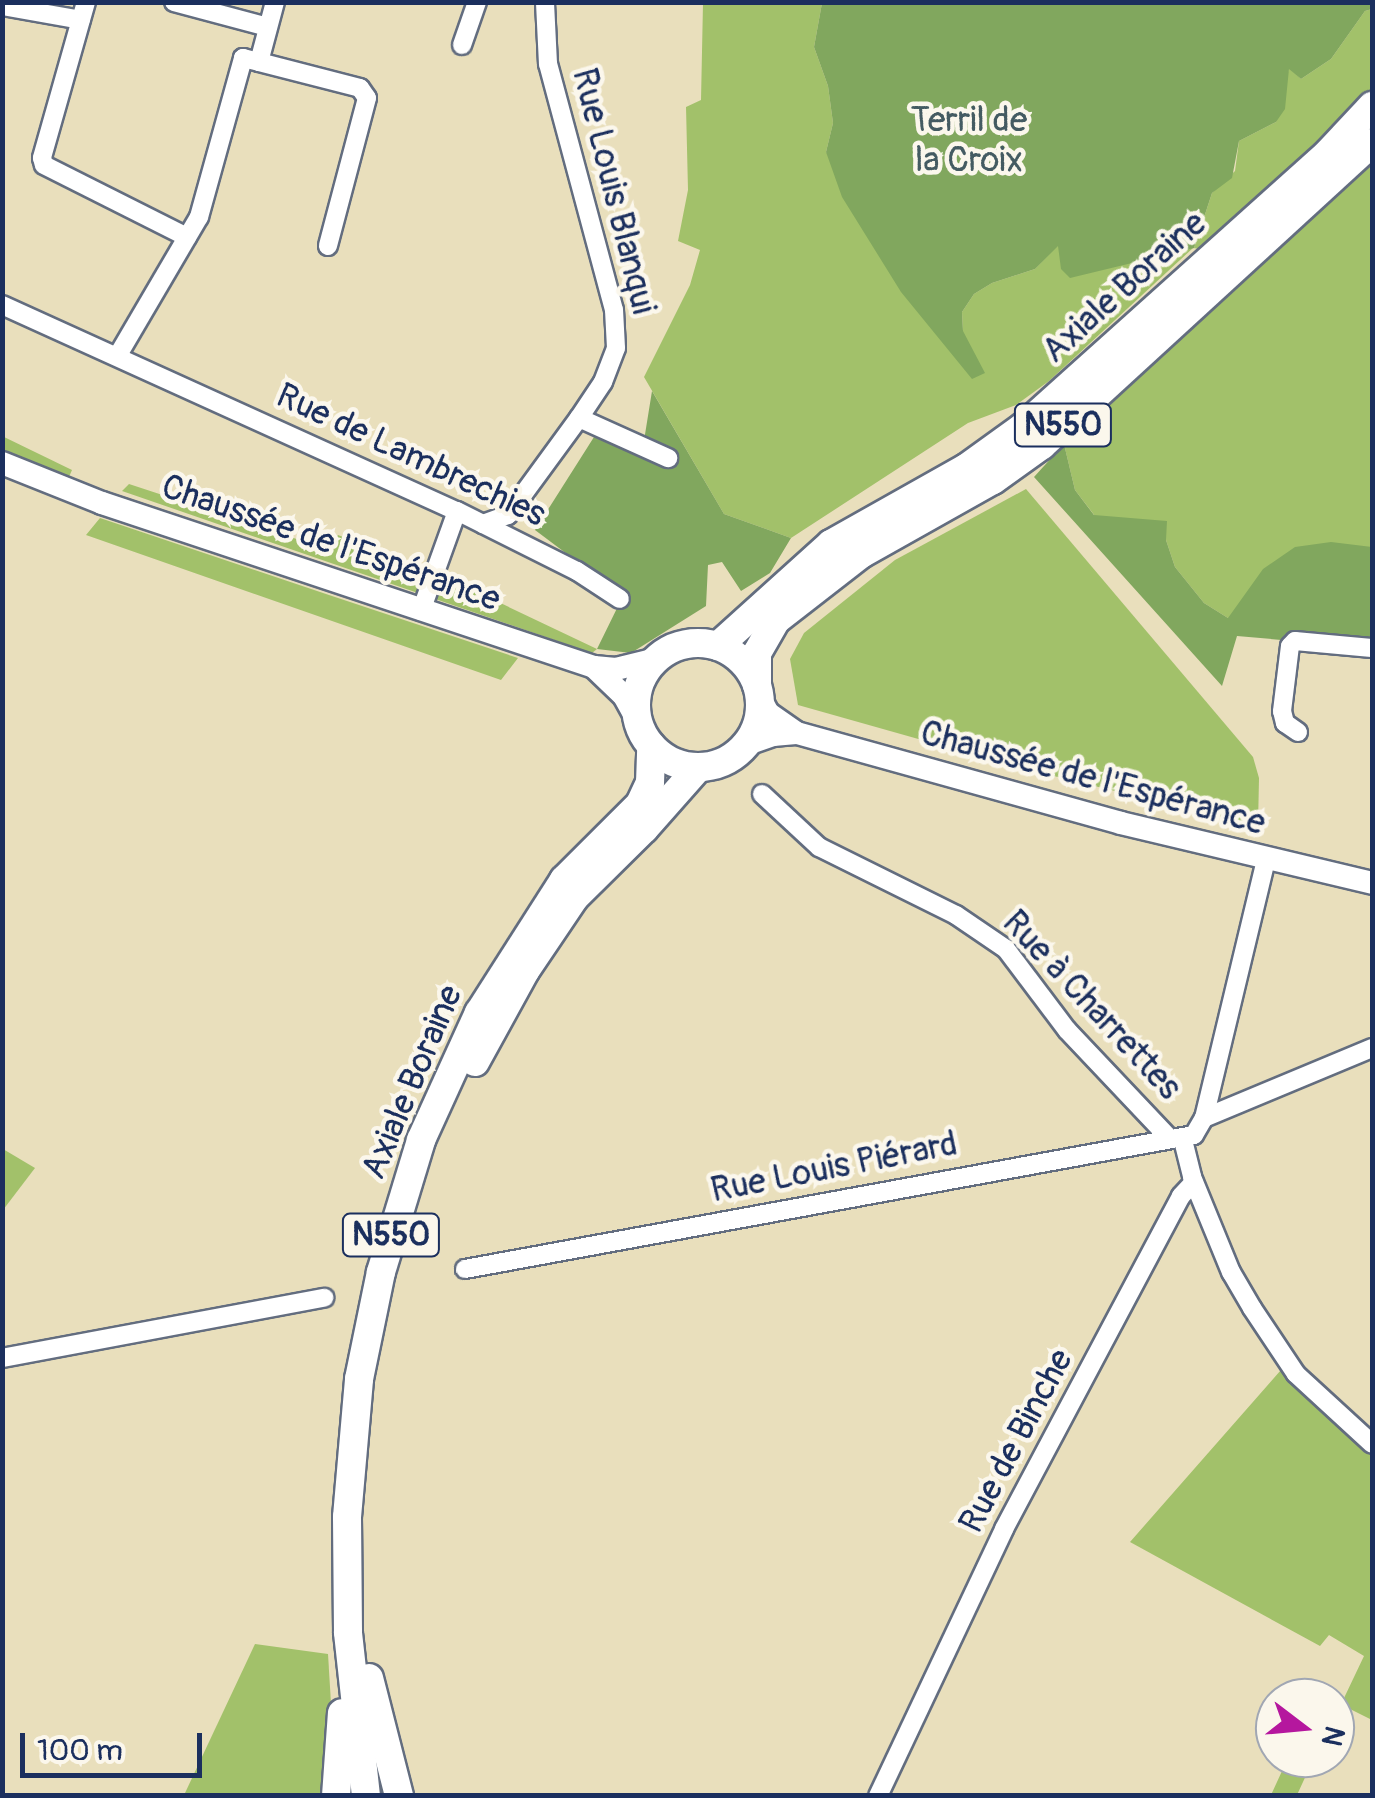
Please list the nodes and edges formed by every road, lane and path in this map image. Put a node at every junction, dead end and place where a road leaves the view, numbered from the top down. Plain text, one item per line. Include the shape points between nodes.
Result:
1 (174, 2) edge
2 (274, 2) edge
3 (477, 2) edge
4 (545, 2) edge
5 (2, 6) edge
6 (83, 11) edge
7 (260, 26) junction
8 (462, 45) dead end
9 (251, 60) junction
10 (1372, 106) edge
11 (1372, 143) edge
12 (187, 237) junction
13 (328, 246) dead end
14 (2, 305) edge
15 (118, 355) junction
16 (579, 418) junction
17 (668, 458) dead end
18 (2, 463) edge
19 (457, 510) junction
20 (484, 524) junction
21 (620, 599) dead end
22 (421, 610) junction
23 (718, 646) junction
24 (1372, 648) edge
25 (656, 659) junction
26 (594, 667) junction
27 (758, 692) junction
28 (638, 721) junction
29 (1298, 732) dead end
30 (797, 733) junction
31 (747, 744) junction
32 (651, 746) junction
33 (698, 768) junction
34 (762, 794) dead end
35 (1266, 860) junction
36 (1372, 884) edge
37 (1372, 1048) edge
38 (1204, 1118) junction
39 (1182, 1138) junction
40 (1193, 1180) junction
41 (465, 1270) dead end
42 (324, 1298) dead end
43 (2, 1358) edge
44 (1372, 1444) edge
45 (348, 1632) junction
46 (369, 1678) junction
47 (336, 1796) edge
48 (366, 1796) edge
49 (383, 1796) edge
50 (399, 1796) edge
51 (878, 1796) edge

1 - 7 street
2 - 7 street
3 - 8 street
4 - 16 street, Rue Louis Blanqui via 548,64 616,329 610,366
5 - 6 street
6 - 12 street via 44,165
7 - 9 street
9 - 12 street
9 - 13 street via 360,88 367,98
10 - 23 highway, Axiale Boraine / N550 via 1023,427 966,468 831,544
11 - 27 highway, Axiale Boraine / N550 via 1042,444 993,480 861,554 776,620 757,653
12 - 15 street
14 - 15 street, Rue de Lambrechies
15 - 19 street, Rue de Lambrechies
16 - 17 street
16 - 20 street, Rue Louis Blanqui via 508,515
18 - 22 main road, Chaussée de l'Espérance
19 - 20 street, Rue de Lambrechies
19 - 22 street
20 - 21 street, Rue de Lambrechies
22 - 26 main road, Chaussée de l'Espérance
23 - 25 highway via 683,645
23 - 27 highway via 744,662
24 - 29 street via 1295,641 1290,646 1282,712
25 - 26 main road
25 - 28 highway via 640,684
26 - 28 main road
27 - 30 main road via 768,713
27 - 31 highway, N550 via 757,725
28 - 32 highway
30 - 31 main road
30 - 35 main road, Chaussée de l'Espérance
31 - 33 highway, N550 via 724,762
32 - 33 highway via 671,762
32 - 45 highway, Axiale Boraine / N550 via 650,783 640,804 538,912 479,1013 421,1140 381,1272 360,1380 347,1517
33 - 46 highway, Axiale Boraine / N550 via 566,909 499,1016 440,1136 399,1267 372,1392 364,1533
34 - 39 street, Rue à Charrettes via 819,847 956,915 1006,949 1067,1030
35 - 36 main road, Chaussée de l'Espérance
35 - 38 street
37 - 38 street
38 - 39 street
39 - 40 street
39 - 41 street, Rue Louis Piérard
40 - 44 street via 1231,1272 1278,1348
40 - 51 street, Rue de Binche via 1004,1529
42 - 43 street
45 - 47 highway
45 - 48 highway, Axiale Boraine / N550
46 - 49 highway, Axiale Boraine / N550
46 - 50 highway

